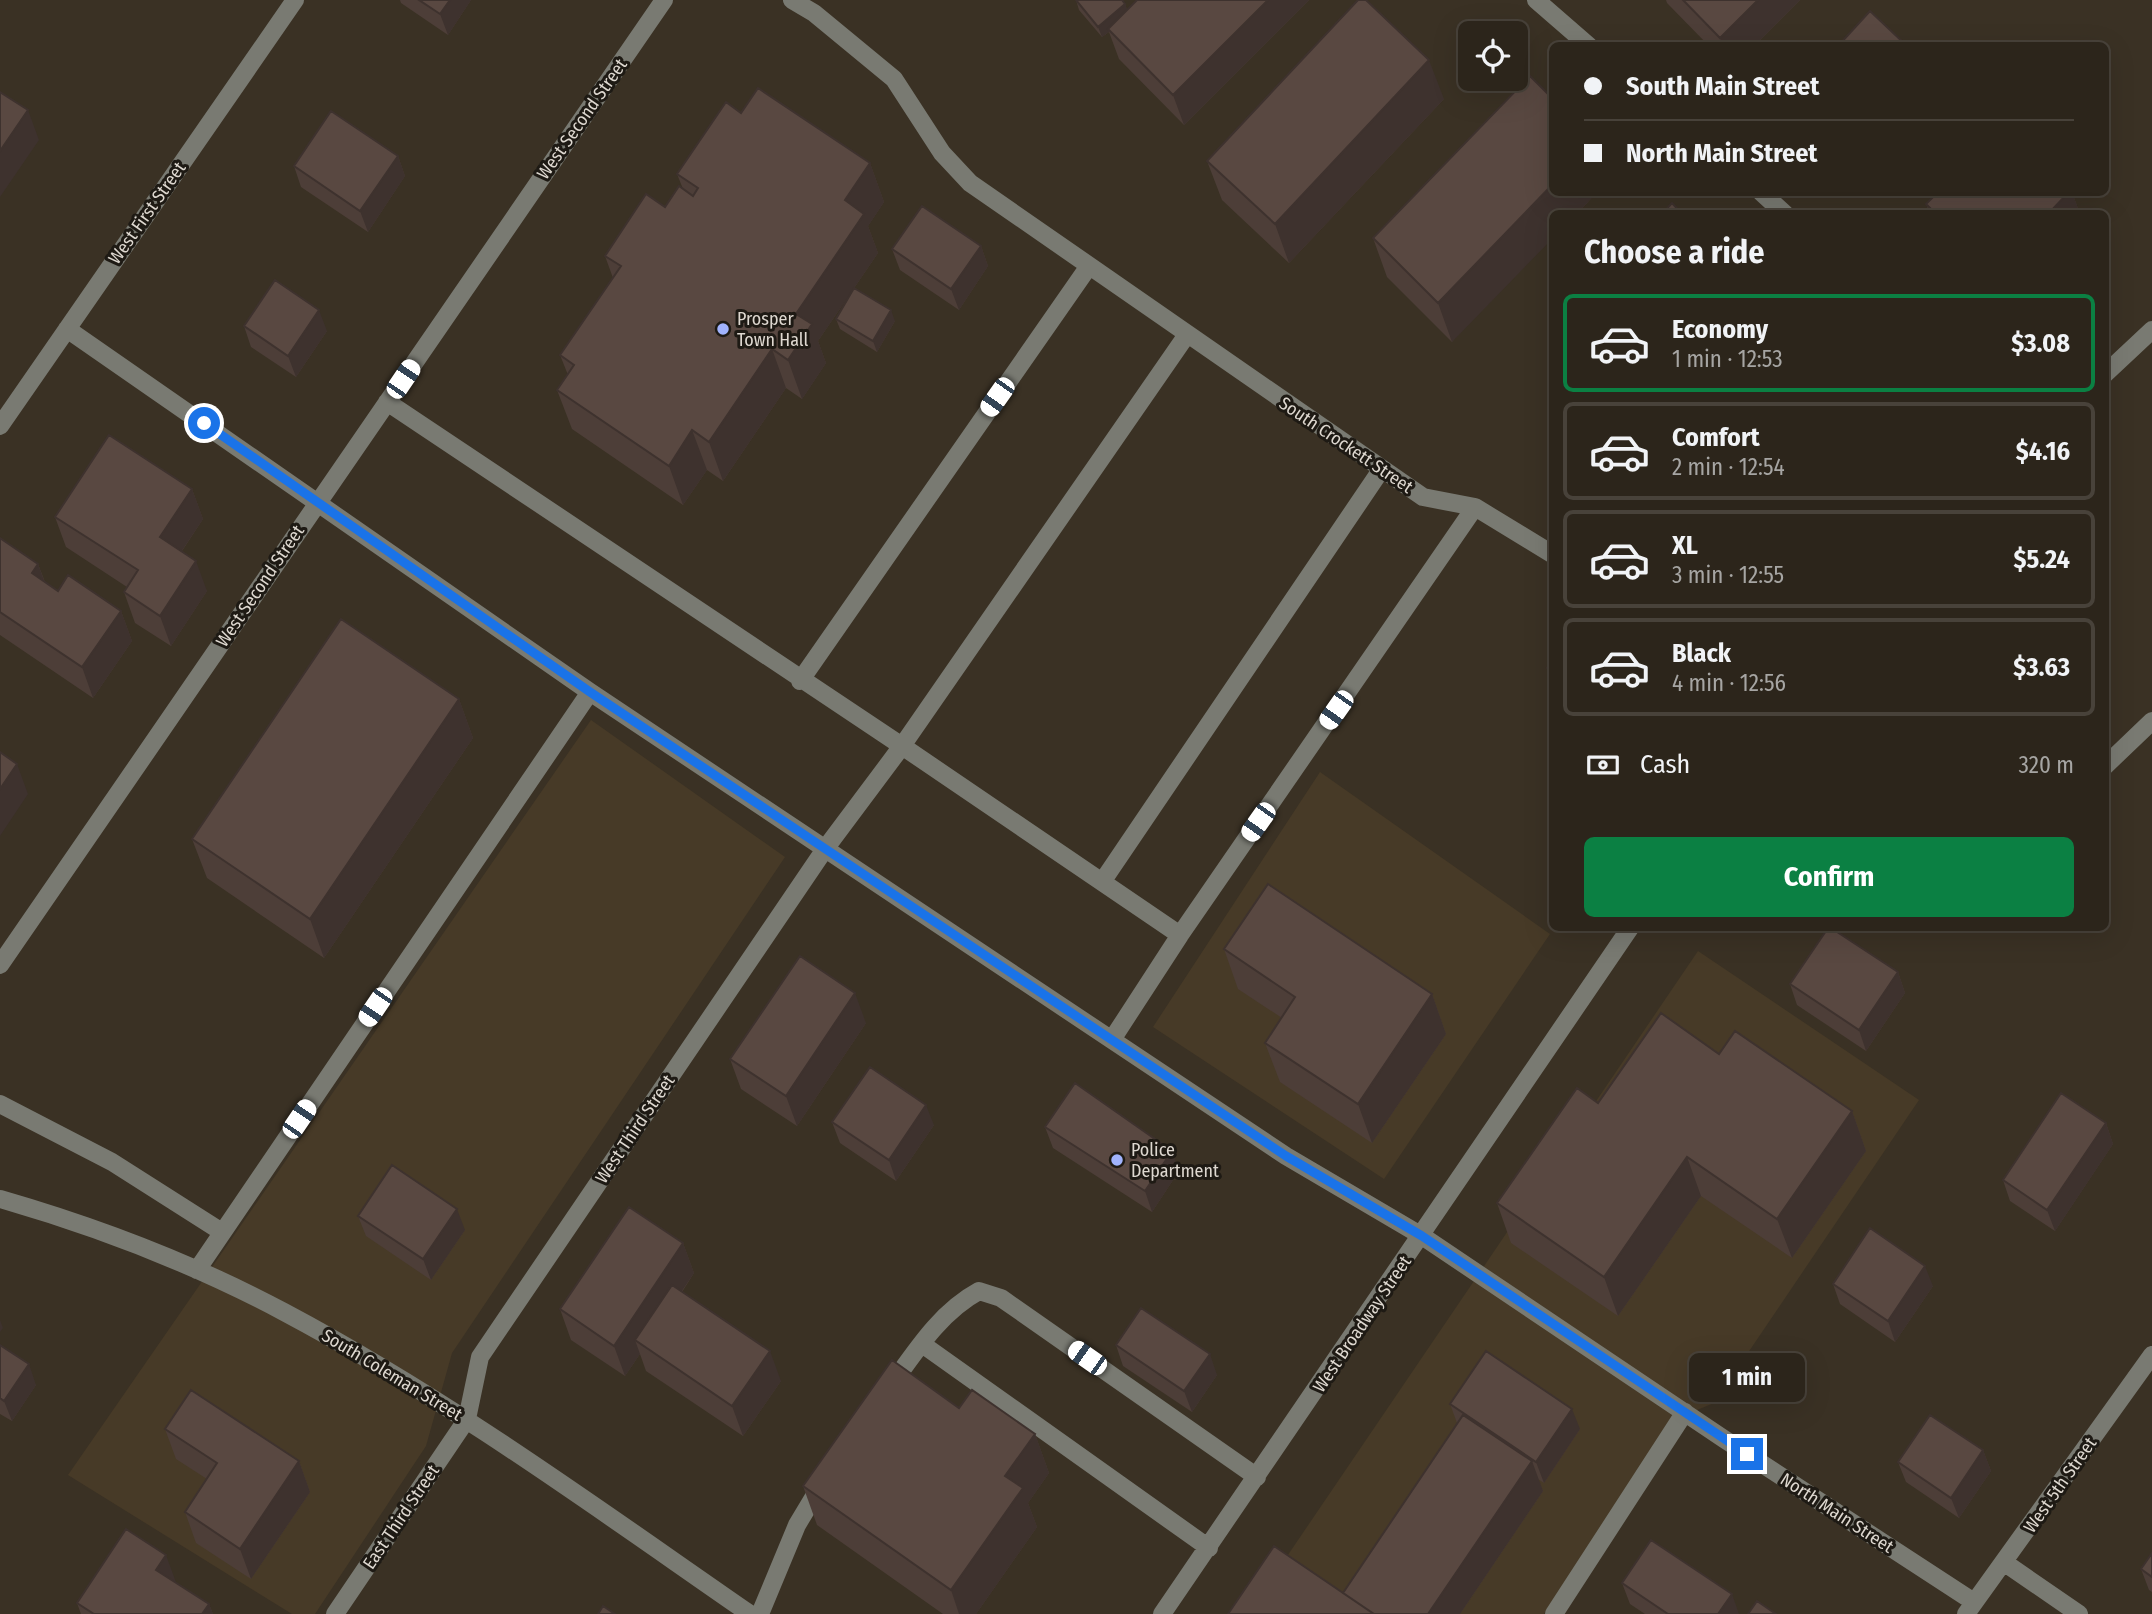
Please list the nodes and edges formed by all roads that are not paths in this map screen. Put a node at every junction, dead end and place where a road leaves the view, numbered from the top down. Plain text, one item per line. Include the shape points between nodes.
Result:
1 (295, 0) edge
2 (664, 0) edge
3 (792, 0) edge
4 (1536, 0) edge
5 (1584, 42) edge
6 (1765, 196) edge
7 (1781, 210) edge
8 (1089, 266) junction
9 (67, 328) junction
10 (2152, 330) edge
11 (1186, 335) junction
12 (2109, 370) edge
13 (387, 402) junction
14 (0, 426) edge
15 (1381, 470) junction
16 (317, 502) junction
17 (1475, 507) junction
18 (1549, 552) edge
19 (800, 681) junction
20 (590, 692) junction
21 (2152, 721) edge
22 (902, 746) junction
23 (2109, 762) edge
24 (825, 849) junction
25 (1102, 882) junction
26 (1628, 931) edge
27 (1180, 934) junction
28 (0, 965) edge
29 (1113, 1038) junction
30 (0, 1104) edge
31 (0, 1199) edge
32 (222, 1232) junction
33 (1422, 1236) junction
34 (197, 1270) junction
35 (922, 1344) junction
36 (2152, 1355) edge
37 (877, 1405) edge
38 (1685, 1412) junction
39 (467, 1419) junction
40 (832, 1467) edge
41 (1257, 1478) junction
42 (1209, 1548) junction
43 (2005, 1563) junction
44 (1970, 1608) edge
45 (335, 1614) edge
46 (750, 1614) edge
47 (760, 1614) edge
48 (1162, 1614) edge
49 (1554, 1614) edge
50 (2079, 1614) edge

1 - 9 street, West First Street
2 - 13 street, West Second Street
3 - 8 street, South Crockett Street via 894,79 943,153 970,183
4 - 5 street
6 - 7 street
8 - 11 street, South Crockett Street
8 - 19 street
9 - 14 street, West First Street
9 - 16 street, North Main Street
10 - 12 street
11 - 15 street, South Crockett Street
11 - 22 street, West Third Street
13 - 16 street, West Second Street
13 - 19 street
15 - 17 street, South Crockett Street via 1423,497
15 - 25 street
16 - 20 street, North Main Street
16 - 28 street, West Second Street
17 - 18 street, South Crockett Street
17 - 27 street
19 - 22 street
20 - 24 street, North Main Street
20 - 32 street
21 - 23 street
22 - 24 street, West Third Street
22 - 25 street
24 - 29 street, North Main Street
24 - 39 street, West Third Street via 480,1357
25 - 27 street
26 - 33 street, West Broadway Street
27 - 29 street
29 - 33 street, North Main Street via 1286,1156
30 - 32 street via 112,1162
31 - 34 street, South Coleman Street
32 - 34 street
33 - 38 street, North Main Street
33 - 41 street, West Broadway Street
34 - 39 street, South Coleman Street via 283,1311
35 - 37 street
35 - 41 street via 960,1301 979,1291 1001,1298
35 - 42 street
36 - 43 street, West 5th Street
38 - 44 street, North Main Street
38 - 49 street
39 - 45 street, East Third Street
39 - 46 street, South Coleman Street
40 - 47 street via 797,1525
41 - 42 street, West Broadway Street
42 - 48 street, West Broadway Street
43 - 44 street, West 5th Street
43 - 50 street

